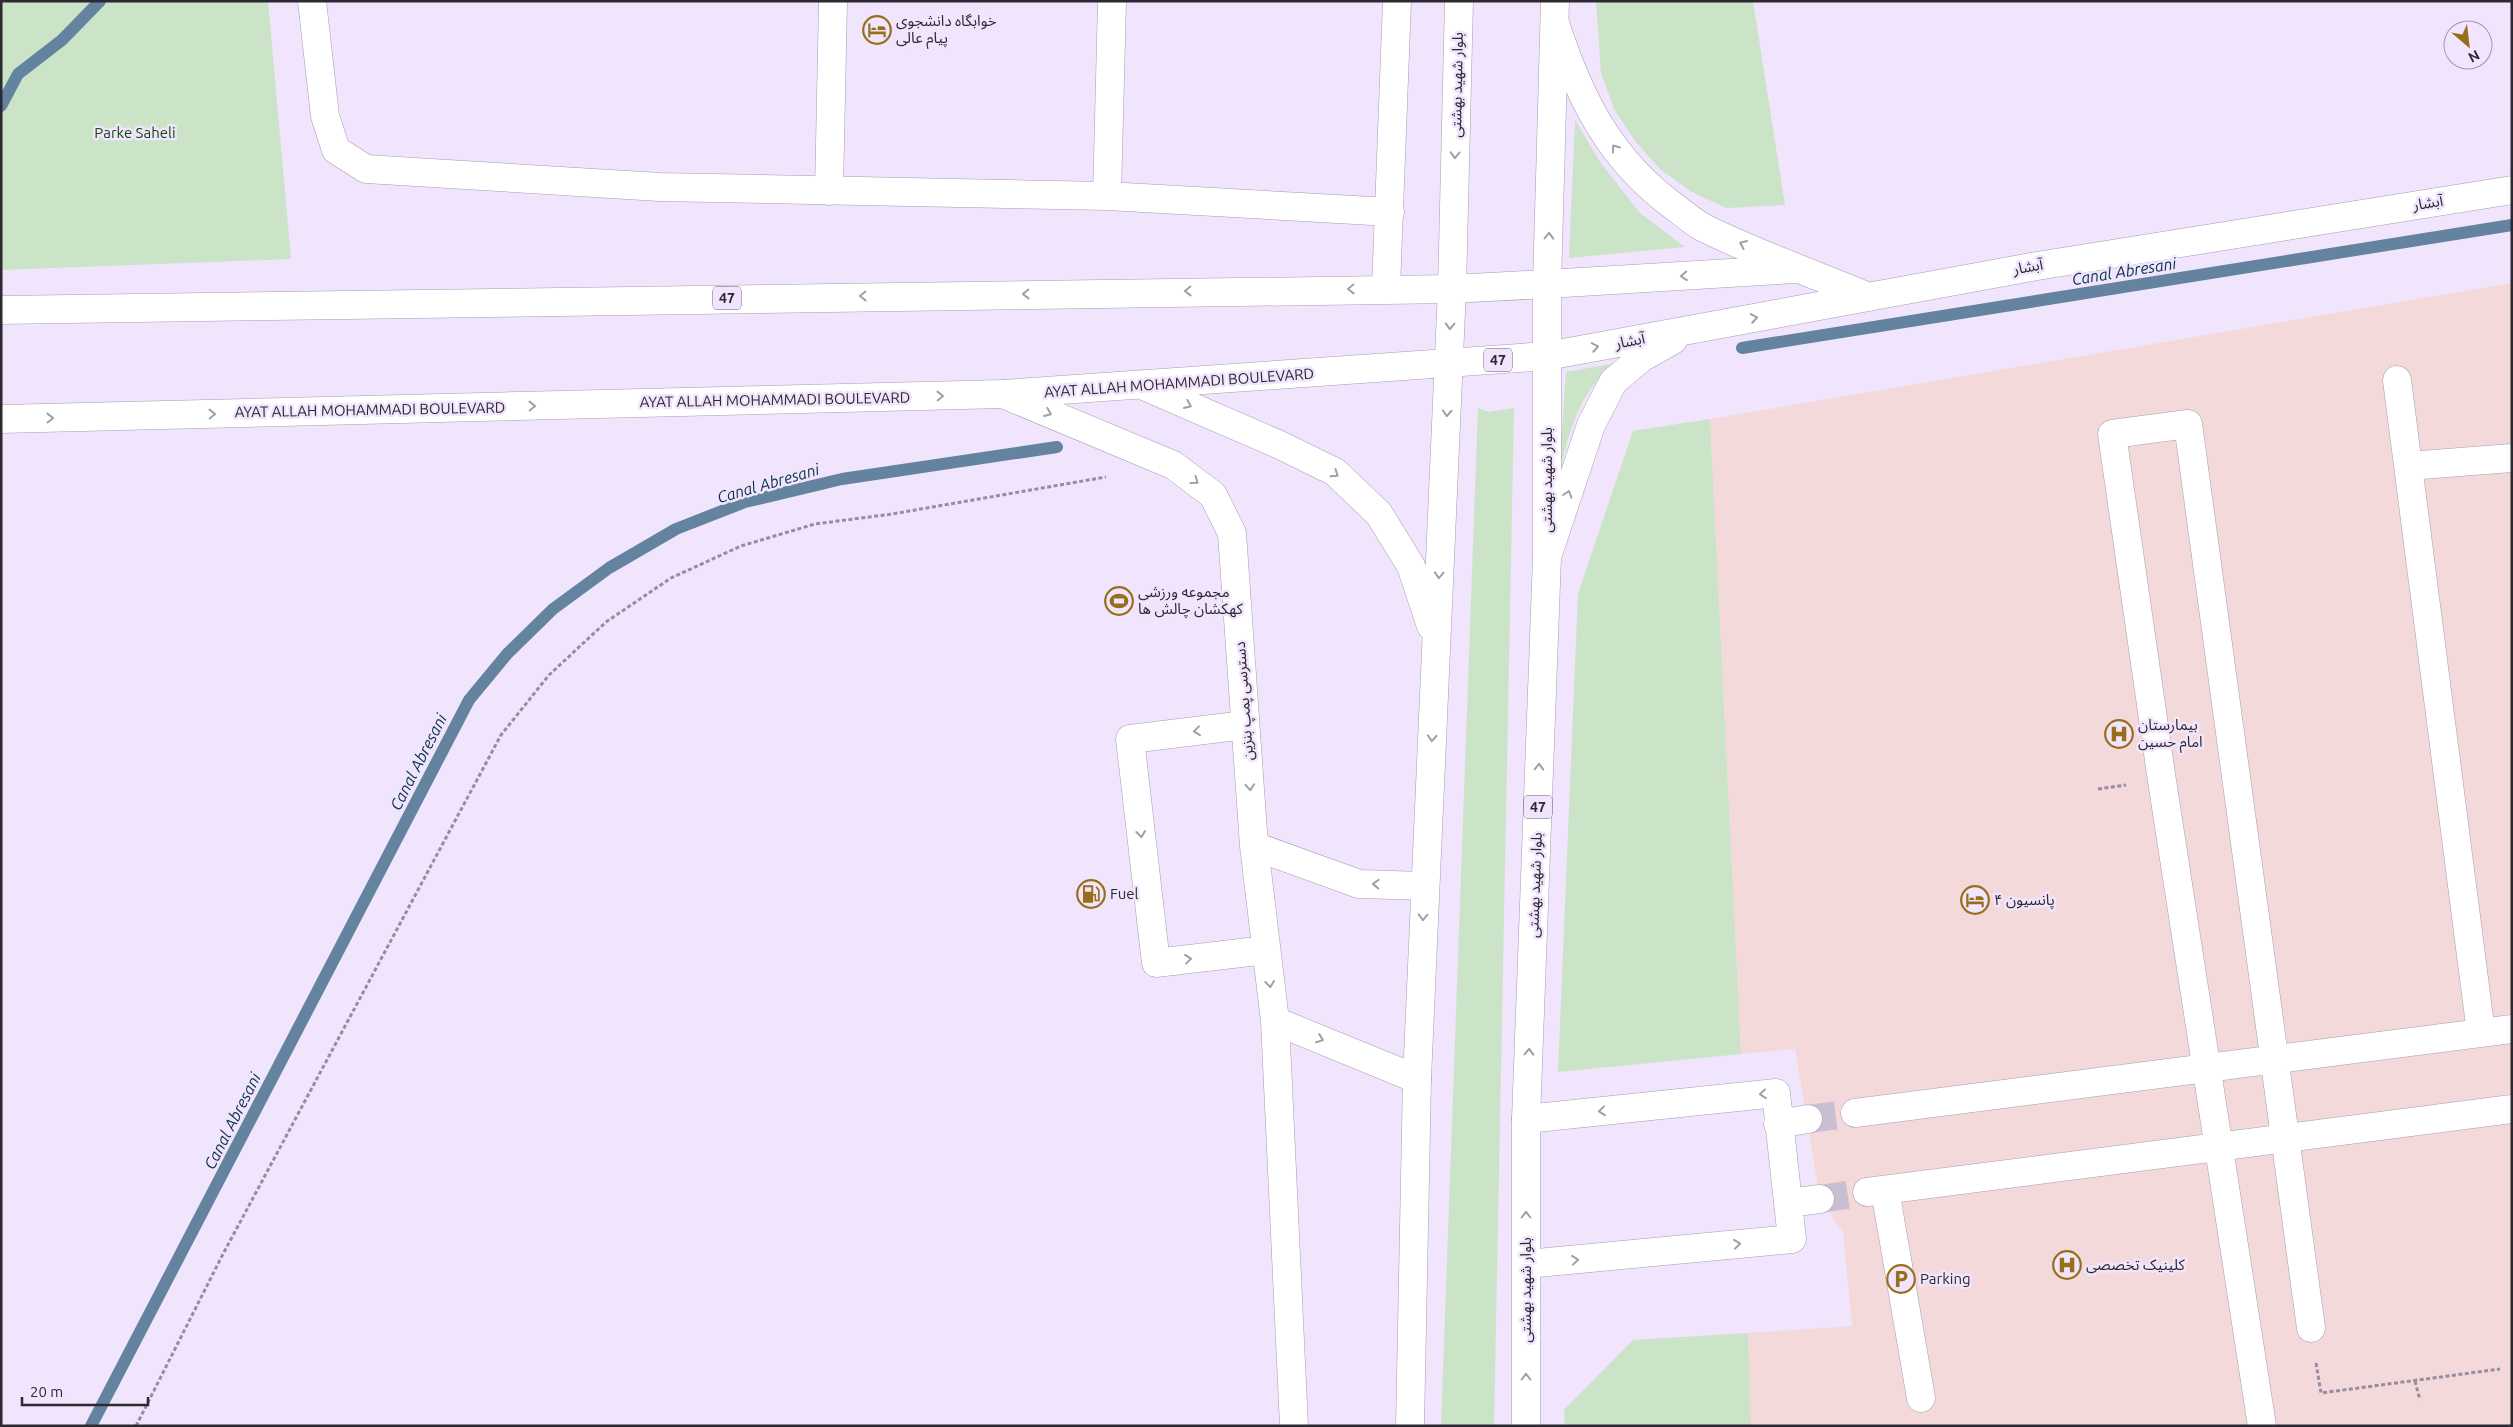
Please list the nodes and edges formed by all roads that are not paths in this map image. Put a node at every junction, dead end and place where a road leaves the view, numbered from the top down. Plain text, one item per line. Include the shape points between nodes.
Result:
1 (312, 1) edge
2 (833, 1) edge
3 (1112, 1) edge
4 (1397, 1) edge
5 (1459, 1) edge
6 (1556, 13) edge
7 (2512, 190) edge
8 (829, 191) junction
9 (1107, 196) junction
10 (1390, 212) junction
11 (1803, 269) junction
12 (1548, 284) junction
13 (1386, 288) junction
14 (1452, 288) junction
15 (1868, 297) junction
16 (1, 310) edge
17 (1694, 329) junction
18 (1547, 356) junction
19 (1449, 364) junction
20 (2398, 380) dead end
21 (1143, 386) junction
22 (1003, 394) junction
23 (1, 419) edge
24 (2512, 458) edge
25 (2408, 466) junction
26 (1547, 557) junction
27 (1434, 684) junction
28 (1245, 725) junction
29 (1254, 846) junction
30 (1425, 886) junction
31 (1266, 950) junction
32 (1275, 1021) junction
33 (2512, 1029) edge
34 (2481, 1033) junction
35 (2274, 1060) junction
36 (2208, 1068) junction
37 (1417, 1078) junction
38 (2512, 1109) edge
39 (1855, 1113) tunnel mouth
40 (1526, 1119) junction
41 (1808, 1119) tunnel mouth
42 (1778, 1124) junction
43 (2285, 1138) junction
44 (2220, 1146) junction
45 (1820, 1198) tunnel mouth
46 (1788, 1203) junction
47 (1527, 1264) junction
48 (2311, 1328) road end
49 (1921, 1398) dead end
50 (1294, 1426) edge
51 (1410, 1426) edge
52 (1526, 1426) edge
53 (2262, 1426) edge

1 - 8 main road via 325,116 336,150 366,169 660,188
2 - 8 main road
3 - 9 main road
4 - 10 main road
5 -> 14 main road, بلوار شهید بهشتی
11 -> 6 main road via 1703,227 1662,198 1630,167 1595,120 1571,74
12 -> 6 main road, بلوار شهید بهشتی
7 - 15 main road, آبشار via 2037,266
8 - 9 main road
9 - 10 main road
10 - 13 main road
11 -> 12 main road
11 - 15 main road
12 - 14 main road, 47
12 - 18 main road, بلوار شهید بهشتی / 47
13 - 14 main road, 47
13 -> 16 main road, 47
14 -> 19 main road, بلوار شهید بهشتی
17 -> 15 main road, آبشار
18 -> 17 main road, آبشار
26 -> 17 main road via 1591,425 1613,382 1641,358
18 - 19 main road, AYAT ALLAH MOHAMMADI BOULEVARD / 47
18 - 26 main road, بلوار شهید بهشتی / 47
19 - 21 main road, AYAT ALLAH MOHAMMADI BOULEVARD / 47
19 -> 27 main road, بلوار شهید بهشتی
20 - 25 main road
21 - 22 main road, AYAT ALLAH MOHAMMADI BOULEVARD / 47
21 -> 27 main road via 1335,472 1379,514 1411,566 1431,624
23 -> 22 main road, AYAT ALLAH MOHAMMADI BOULEVARD / 47
22 -> 28 main road, دسترسی پمپ بنزین via 1173,465 1214,495 1232,533
24 - 25 main road
25 - 34 main road
40 -> 26 main road, بلوار شهید بهشتی / 47
27 -> 30 main road, بلوار شهید بهشتی
28 -> 29 main road, دسترسی پمپ بنزین
28 -> 31 main road via 1130,739 1156,963
30 -> 29 main road via 1359,884
29 - 31 main road, دسترسی پمپ بنزین
30 -> 37 main road, بلوار شهید بهشتی
31 -> 32 main road, دسترسی پمپ بنزین
32 -> 37 main road
32 - 50 main road, دسترسی پمپ بنزین
33 - 34 main road
34 - 35 main road
35 - 36 main road
35 - 36 main road via 2188,424 2112,434 2162,781
35 - 43 main road
36 - 39 main road
36 - 44 main road
37 - 51 main road, بلوار شهید بهشتی
38 - 43 main road
42 -> 40 main road via 1776,1093
47 -> 40 main road, بلوار شهید بهشتی / 47
41 - 42 main road
42 - 46 main road
43 - 44 main road
43 - 48 main road
44 - 49 main road via 1876,1191
44 - 53 main road
45 - 46 main road
47 -> 46 main road via 1792,1238
52 -> 47 main road, بلوار شهید بهشتی / 47

